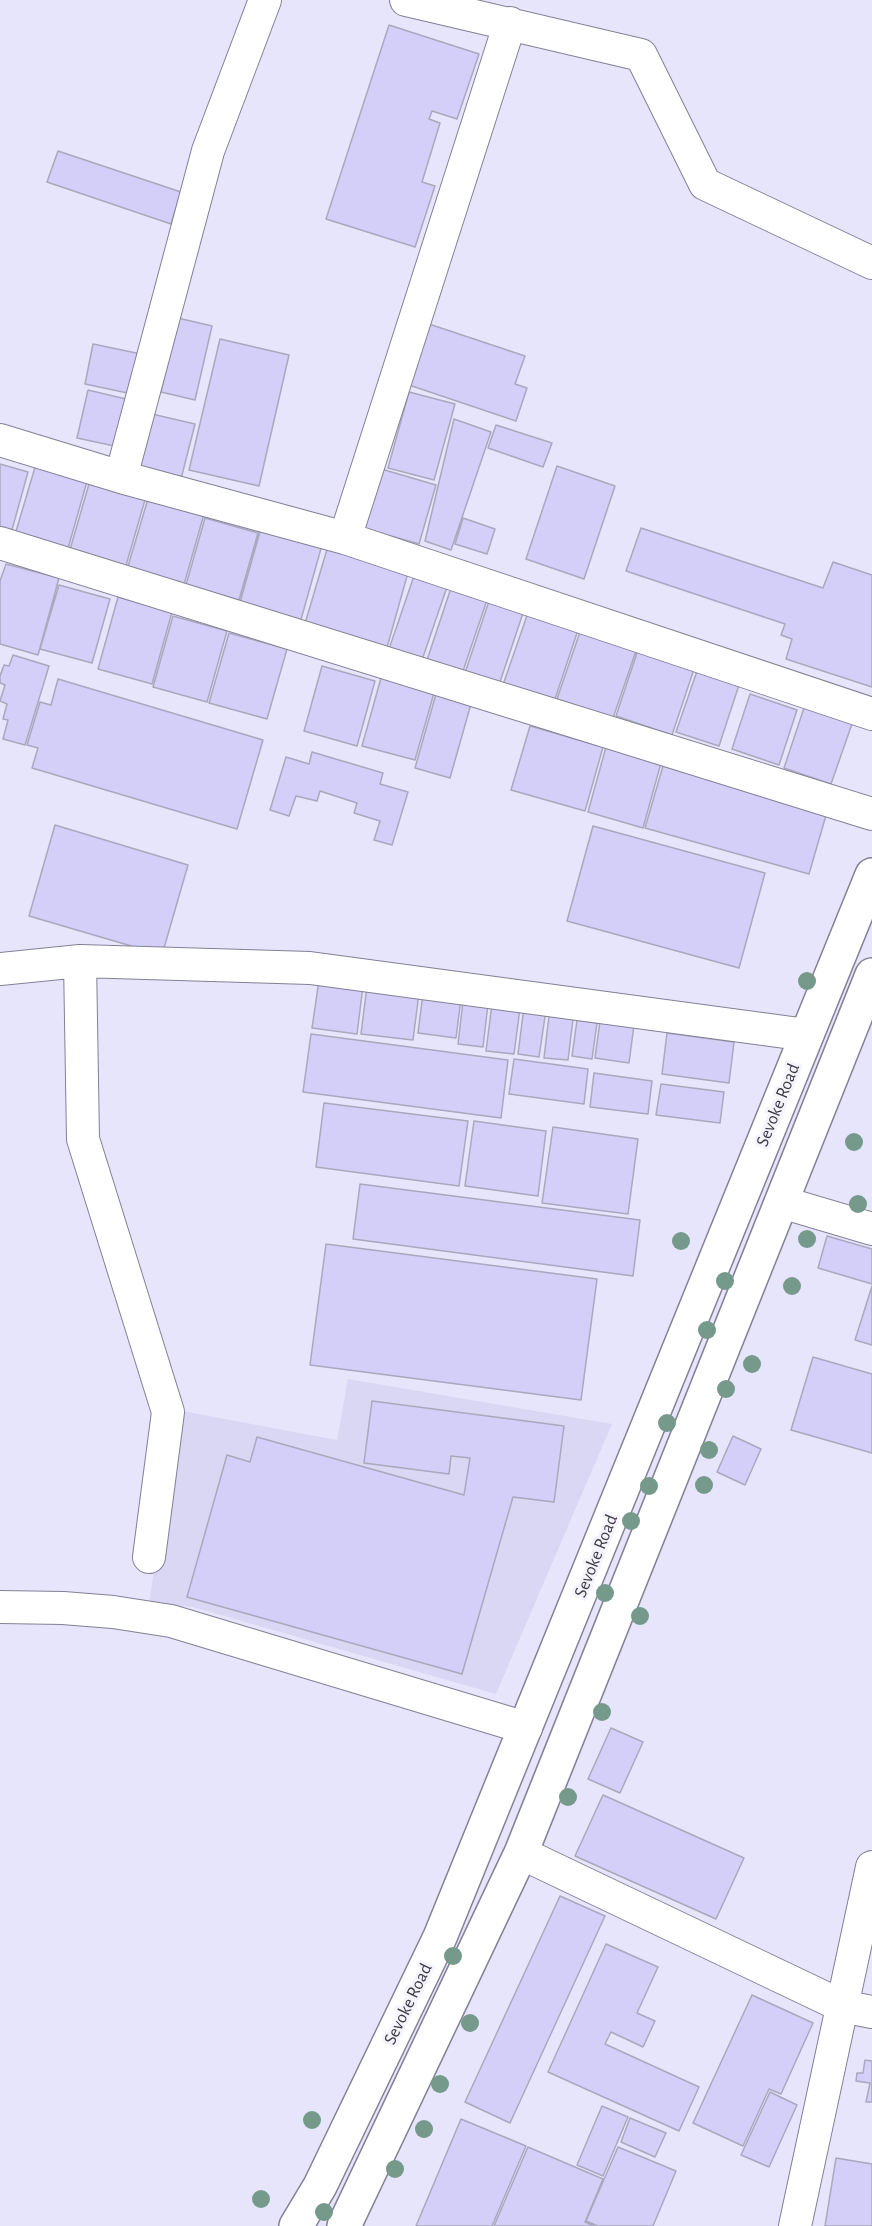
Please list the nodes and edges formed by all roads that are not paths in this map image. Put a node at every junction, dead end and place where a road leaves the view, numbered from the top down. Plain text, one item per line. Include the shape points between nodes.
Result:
1 (265, 0) edge
2 (406, 0) edge
3 (510, 23) junction
4 (872, 263) edge
5 (0, 440) edge
6 (122, 477) junction
7 (345, 538) junction
8 (0, 543) edge
9 (872, 714) edge
10 (872, 814) edge
11 (872, 875) edge
12 (80, 961) junction
13 (0, 969) edge
14 (872, 975) edge
15 (807, 1035) junction
16 (744, 1189) junction
17 (781, 1202) junction
18 (872, 1229) edge
19 (149, 1557) dead end
20 (0, 1607) edge
21 (526, 1728) junction
22 (520, 1853) junction
23 (872, 1867) edge
24 (857, 2009) edge
25 (296, 2226) edge
26 (344, 2226) edge
27 (795, 2226) edge

1 - 6 street via 208,151
2 - 3 street
3 - 4 street via 641,55 705,184
3 - 7 street
5 - 6 street
6 - 7 street
7 - 9 street
8 - 10 street
11 - 15 main road, Sevoke Road
12 - 13 street
12 - 15 street via 310,968
12 - 19 street via 83,1139 168,1412
14 - 17 main road, Sevoke Road
15 - 16 main road, Sevoke Road
16 - 17 main road
16 - 21 main road, Sevoke Road
17 - 18 street
17 - 22 main road, Sevoke Road
20 - 21 street via 113,1612 171,1621
21 - 25 main road, Sevoke Road via 440,1937 320,2186
22 - 24 street
22 - 26 main road, Sevoke Road
23 - 24 street
24 - 27 street

